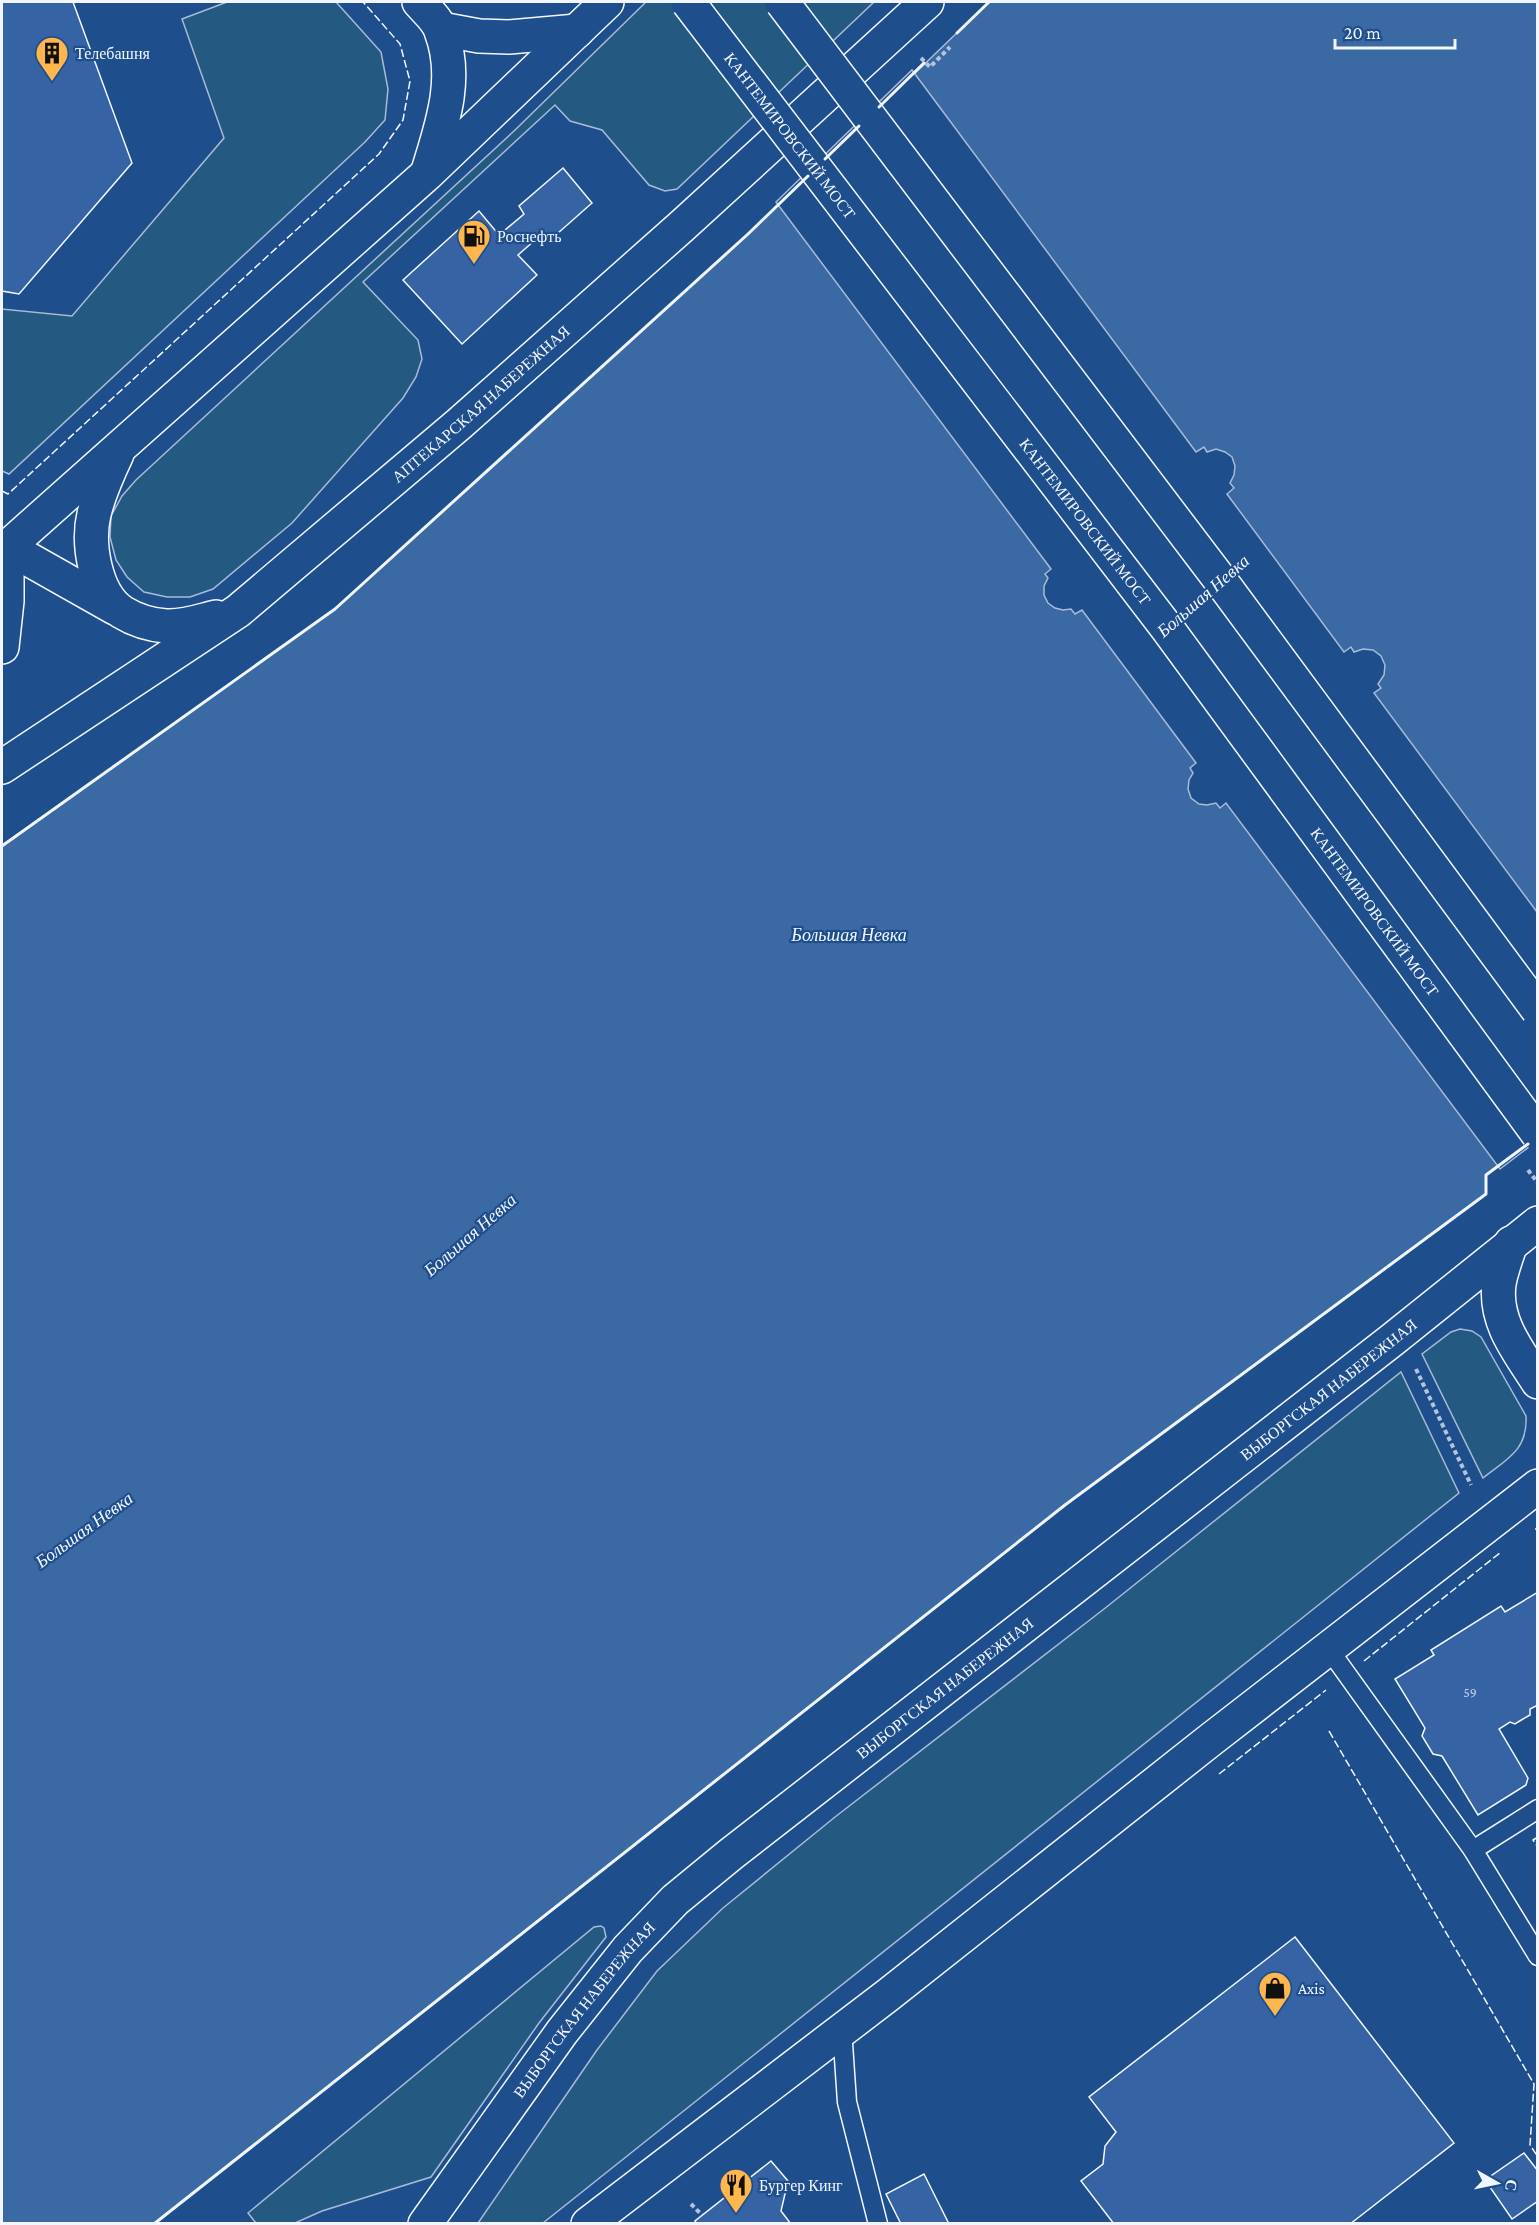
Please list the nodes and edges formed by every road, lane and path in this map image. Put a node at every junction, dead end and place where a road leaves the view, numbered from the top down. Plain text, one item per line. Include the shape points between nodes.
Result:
1 (419, 2) edge
2 (607, 2) edge
3 (688, 2) edge
4 (782, 2) edge
5 (927, 2) edge
6 (441, 28) junction
7 (577, 31) junction
8 (950, 47) dead end
9 (930, 67) dead end
10 (427, 174) junction
11 (120, 446) junction
12 (4, 549) edge
13 (238, 610) junction
14 (121, 611) junction
15 (2, 647) edge
16 (2, 767) edge
17 (1538, 1010) edge
18 (1538, 1134) edge
19 (1538, 1223) edge
20 (1511, 1244) junction
21 (1413, 1364) dead end
22 (1538, 1382) edge
23 (1472, 1485) dead end
24 (1538, 1486) edge
25 (1328, 1648) junction
26 (1538, 1809) edge
27 (1473, 1850) junction
28 (1538, 1956) edge
29 (842, 2029) junction
30 (691, 2204) dead end
31 (702, 2215) dead end
32 (425, 2223) edge
33 (588, 2223) edge
34 (878, 2223) edge

1 - 6 main road
2 - 7 main road
3 - 18 main road, КАНТЕМИРОВСКИЙ МОСТ, bridge via 1167,628
4 - 17 main road, bridge via 1221,581
5 - 13 main road, АПТЕКАРСКАЯ НАБЕРЕЖНАЯ via 459,424
6 - 7 main road via 478,36 509,37
6 - 10 main road via 449,62 449,96
7 - 10 main road
8 - 9 path
10 - 11 main road
11 - 12 main road
11 - 14 main road via 93,516 91,548 99,580
12 - 14 main road
12 - 15 main road via 7,601
13 - 14 main road via 199,622 168,626 151,624
13 - 16 main road, АПТЕКАРСКАЯ НАБЕРЕЖНАЯ
19 - 20 main road, ВЫБОРГСКАЯ НАБЕРЕЖНАЯ
20 - 22 main road via 1499,1284 1500,1316
20 - 32 main road, ВЫБОРГСКАЯ НАБЕРЕЖНАЯ via 675,1900 628,1949 562,2032
21 - 23 path
24 - 25 main road
25 - 27 lane
25 - 29 main road
26 - 27 lane
27 - 28 lane
29 - 33 main road
29 - 34 lane via 847,2102
30 - 31 path

